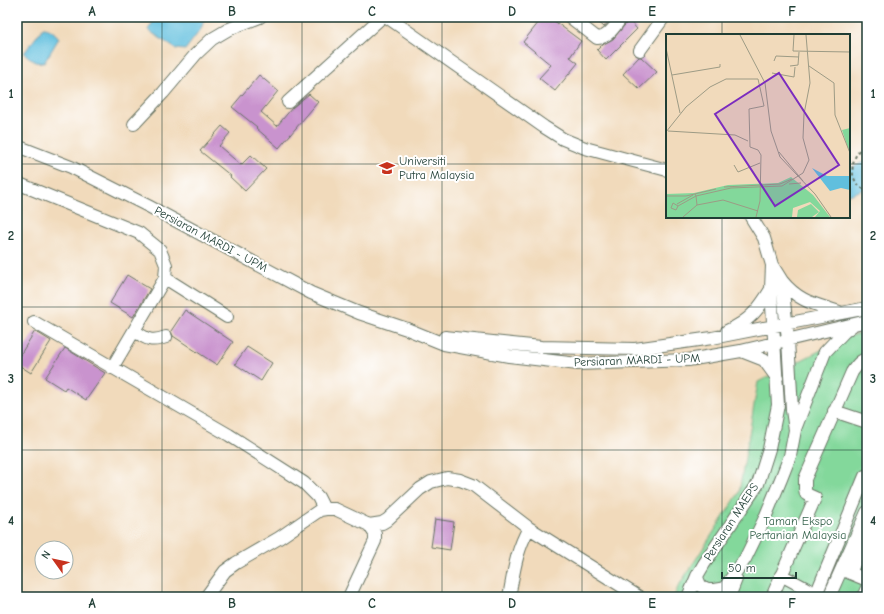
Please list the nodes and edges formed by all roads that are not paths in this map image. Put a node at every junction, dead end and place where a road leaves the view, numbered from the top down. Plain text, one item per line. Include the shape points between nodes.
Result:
1 (260, 17) edge
2 (382, 17) edge
3 (387, 17) edge
4 (570, 17) edge
5 (622, 17) edge
6 (664, 17) edge
7 (640, 50) dead end
8 (288, 102) dead end
9 (134, 124) dead end
10 (17, 146) edge
11 (666, 170) edge
12 (17, 183) edge
13 (752, 218) edge
14 (772, 265) junction
15 (166, 278) junction
16 (782, 281) junction
17 (771, 289) junction
18 (867, 308) edge
19 (841, 313) junction
20 (227, 317) dead end
21 (867, 321) edge
22 (34, 322) dead end
23 (855, 323) junction
24 (786, 324) junction
25 (773, 327) junction
26 (407, 329) junction
27 (135, 331) junction
28 (166, 338) dead end
29 (712, 338) junction
30 (788, 340) junction
31 (775, 342) junction
32 (741, 351) junction
33 (867, 359) edge
34 (112, 368) junction
35 (777, 378) junction
36 (834, 411) junction
37 (867, 422) edge
38 (795, 430) junction
39 (865, 476) dead end
40 (322, 503) junction
41 (867, 512) edge
42 (369, 524) junction
43 (529, 528) junction
44 (867, 534) edge
45 (846, 572) junction
46 (781, 575) junction
47 (697, 576) junction
48 (867, 580) edge
49 (867, 588) edge
50 (724, 594) edge
51 (818, 596) edge
52 (206, 597) edge
53 (349, 597) edge
54 (509, 597) edge
55 (639, 597) edge
56 (688, 597) edge
57 (772, 597) edge
58 (829, 597) edge
59 (863, 597) edge

1 - 9 street via 229,29 212,39
2 - 8 street
3 - 11 street via 563,139 585,148
4 - 5 street via 597,38 606,35
6 - 7 street
10 - 26 street, Persiaran MARDI - UPM via 78,170 311,292 359,313
12 - 15 street via 139,233 160,250 166,265
13 - 14 street via 764,238
14 - 16 street
14 - 17 street, Persiaran MAEPS
15 - 20 street
15 - 27 street
16 - 19 street via 791,292 805,301
16 - 24 street, Persiaran MAEPS
17 - 25 street, Persiaran MAEPS
17 - 29 street via 761,307 745,321
18 - 19 street, Persiaran MARDI - UPM
19 - 24 street, Persiaran MARDI - UPM
21 - 23 street, Persiaran MARDI - UPM
22 - 34 street
23 - 30 street, Persiaran MARDI - UPM
23 - 38 street via 825,352
24 - 25 street, Persiaran MARDI - UPM
24 - 30 street, Persiaran MAEPS
25 - 29 street, Persiaran MARDI - UPM
25 - 31 street, Persiaran MAEPS
26 - 29 street, Persiaran MARDI - UPM via 444,337 541,347 635,348
26 - 32 street, Persiaran MARDI - UPM via 444,344 509,356 578,364 688,360
27 - 28 street via 155,341
27 - 34 street
30 - 31 street, Persiaran MARDI - UPM
30 - 38 street, Persiaran MAEPS
31 - 32 street, Persiaran MARDI - UPM
31 - 35 street, Persiaran MAEPS
32 - 35 street via 764,360
33 - 36 street via 858,364 852,372
34 - 40 street via 229,435 304,483
35 - 47 street, Persiaran MAEPS via 778,405 769,449 758,484
36 - 37 street
36 - 46 street via 805,479 806,494 815,498
38 - 50 street, Persiaran MAEPS via 790,456 781,479 745,559
39 - 51 street
40 - 42 street
40 - 52 street via 320,510 225,571
41 - 45 street
42 - 43 street via 382,523 420,489 431,482 447,478 473,485
42 - 53 street via 375,534 375,541
43 - 54 street via 515,561
43 - 55 street
44 - 45 street
45 - 48 street
45 - 58 street
46 - 51 street
46 - 57 street
47 - 50 street via 698,583 705,590
47 - 56 street, Persiaran MAEPS
49 - 59 street

